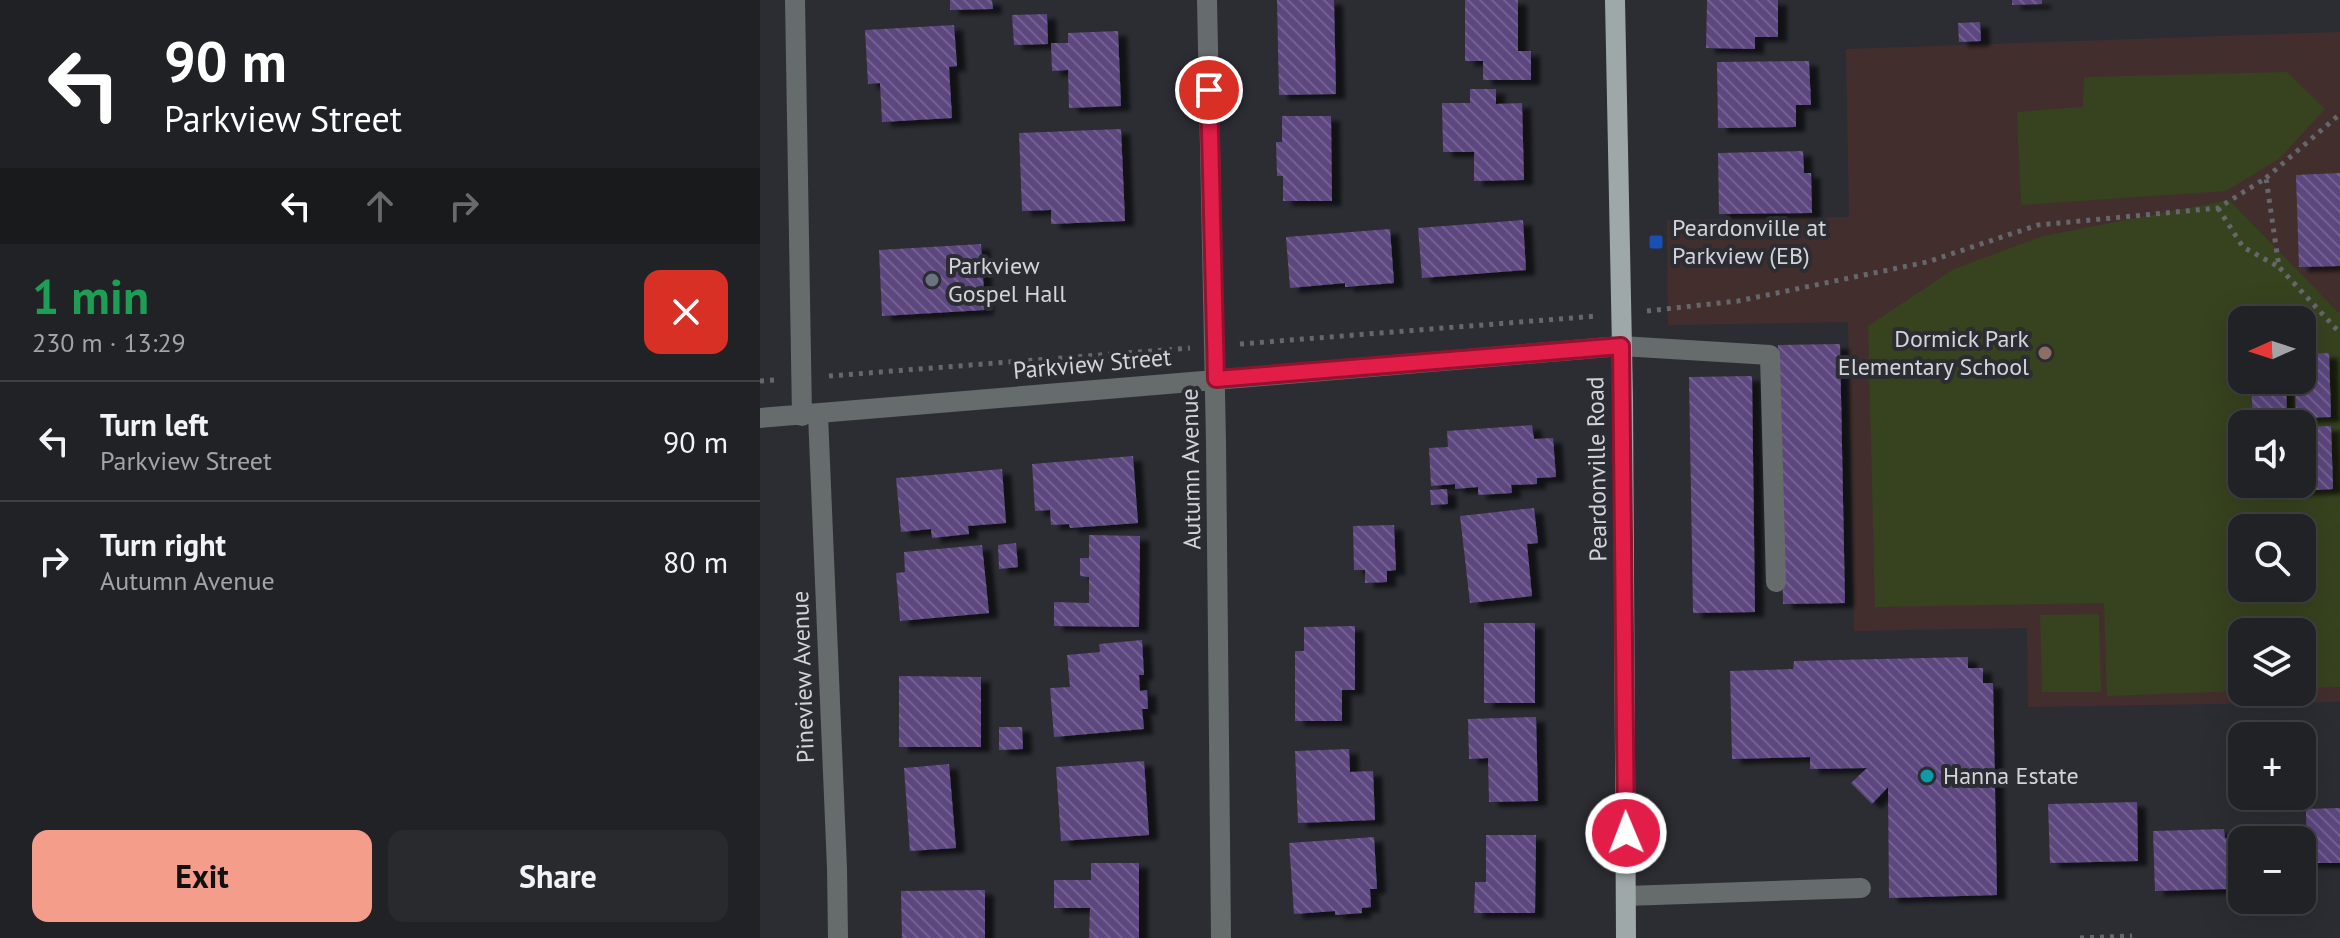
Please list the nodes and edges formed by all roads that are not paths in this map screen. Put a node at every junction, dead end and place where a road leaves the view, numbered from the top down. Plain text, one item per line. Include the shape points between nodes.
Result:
1 (795, 0) edge
2 (1207, 0) edge
3 (1615, 0) edge
4 (1621, 346) junction
5 (1216, 379) junction
6 (810, 416) junction
7 (760, 418) edge
8 (1776, 582) dead end
9 (1861, 888) dead end
10 (1626, 896) junction
11 (838, 938) edge
12 (1221, 938) edge
13 (1619, 938) edge
14 (1626, 938) edge

1 - 6 street, Pineview Avenue
2 - 5 street, Autumn Avenue
3 - 4 main road, Peardonville Road
4 - 5 street, Parkview Street
4 - 8 street, Parkview Street via 1770,355
4 - 10 main road, Peardonville Road
5 - 6 street, Parkview Street
5 - 12 street, Autumn Avenue
6 - 7 street, Parkview Street
6 - 11 street, Pineview Avenue
9 - 10 street
10 - 14 main road, Peardonville Road
13 - 14 street

